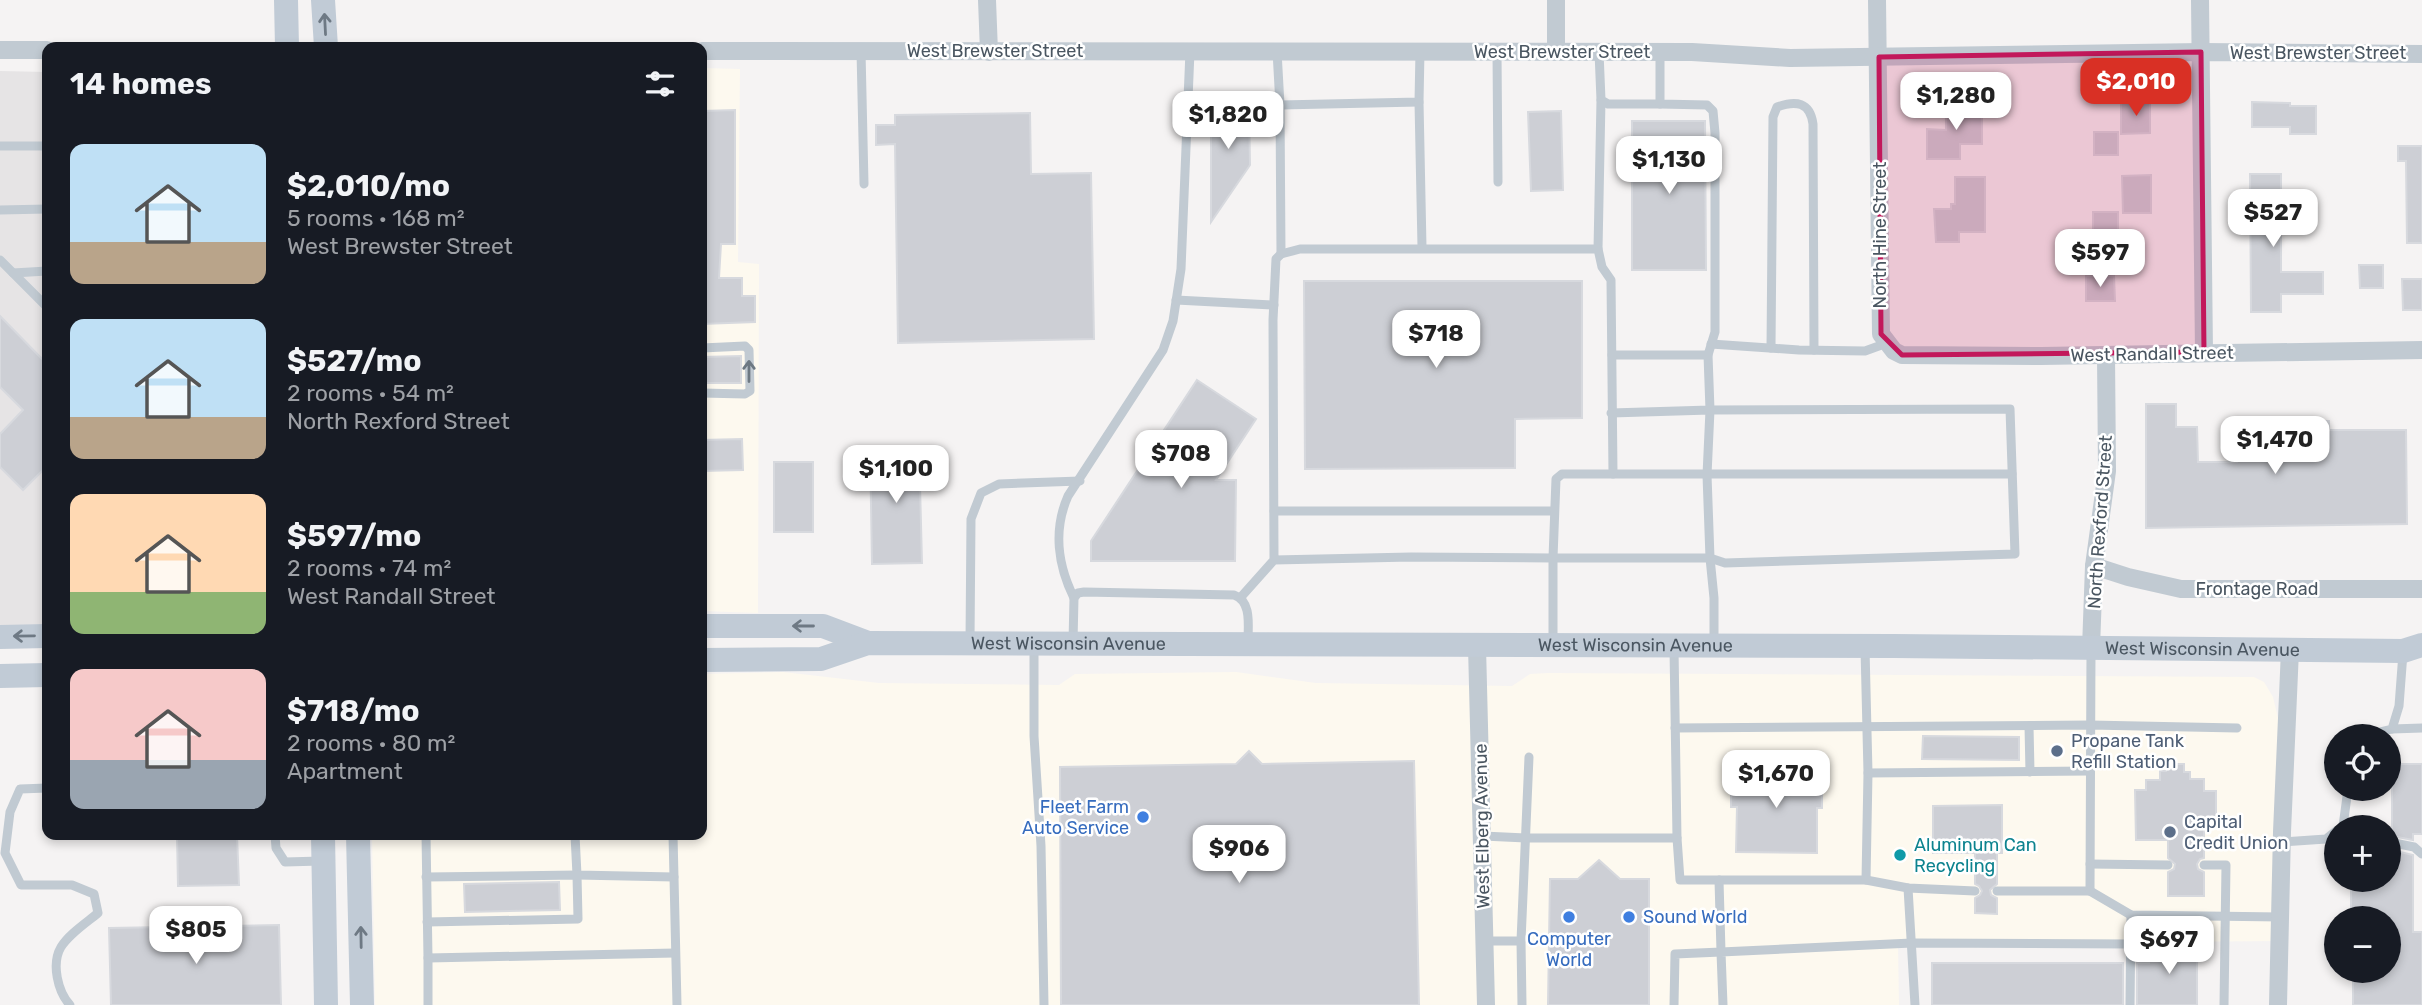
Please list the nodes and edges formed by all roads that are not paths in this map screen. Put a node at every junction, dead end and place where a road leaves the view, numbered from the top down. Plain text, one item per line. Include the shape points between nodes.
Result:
1 (286, 0) edge
2 (323, 0) edge
3 (986, 0) edge
4 (1556, 0) edge
5 (1877, 0) edge
6 (2200, 0) edge
7 (287, 42) edge
8 (326, 42) edge
9 (0, 50) edge
10 (42, 50) edge
11 (707, 51) edge
12 (862, 51) junction
13 (1190, 51) junction
14 (1277, 51) junction
15 (1420, 51) junction
16 (989, 52) junction
17 (1497, 52) junction
18 (1556, 52) junction
19 (1599, 52) junction
20 (1660, 52) junction
21 (2201, 52) junction
22 (2422, 54) edge
23 (1879, 57) junction
24 (1601, 100) junction
25 (1419, 102) junction
26 (1660, 104) junction
27 (1280, 105) junction
28 (0, 146) edge
29 (42, 146) edge
30 (1498, 182) dead end
31 (864, 184) dead end
32 (42, 209) edge
33 (0, 210) edge
34 (1422, 247) junction
35 (1598, 249) junction
36 (1280, 254) junction
37 (0, 260) edge
38 (42, 271) edge
39 (13, 272) junction
40 (1176, 300) junction
41 (42, 302) edge
42 (1274, 304) junction
43 (1887, 343) junction
44 (1711, 344) junction
45 (707, 348) edge
46 (1771, 348) junction
47 (1814, 350) junction
48 (2422, 350) edge
49 (2204, 352) junction
50 (1612, 355) junction
51 (1708, 355) junction
52 (2106, 355) junction
53 (707, 393) edge
54 (1710, 410) junction
55 (1611, 413) junction
56 (1613, 474) junction
57 (2012, 474) junction
58 (1707, 475) junction
59 (1080, 481) junction
60 (1274, 510) junction
61 (1554, 511) junction
62 (1553, 558) junction
63 (1710, 558) junction
64 (1274, 560) junction
65 (2094, 566) junction
66 (2422, 589) edge
67 (1241, 597) junction
68 (1074, 598) junction
69 (707, 626) edge
70 (42, 636) edge
71 (0, 637) edge
72 (868, 643) junction
73 (970, 643) junction
74 (1034, 643) junction
75 (1073, 643) junction
76 (1248, 645) junction
77 (1478, 646) junction
78 (1553, 646) junction
79 (1674, 646) junction
80 (1714, 646) junction
81 (1865, 646) junction
82 (2091, 648) junction
83 (2290, 650) junction
84 (2416, 651) edge
85 (707, 660) edge
86 (42, 675) edge
87 (0, 676) edge
88 (2393, 724) edge
89 (2090, 725) junction
90 (2029, 726) junction
91 (1675, 728) junction
92 (1867, 728) junction
93 (2236, 728) dead end
94 (2422, 728) edge
95 (2401, 729) edge
96 (1529, 757) dead end
97 (1996, 759) dead end
98 (1946, 760) dead end
99 (1970, 760) dead end
100 (2090, 771) junction
101 (1946, 772) junction
102 (1970, 772) junction
103 (1996, 772) junction
104 (2030, 772) junction
105 (1868, 773) junction
106 (42, 788) edge
107 (1483, 836) junction
108 (1526, 838) junction
109 (1677, 838) junction
110 (2324, 839) edge
111 (275, 840) edge
112 (323, 840) edge
113 (358, 840) edge
114 (426, 840) edge
115 (575, 840) edge
116 (673, 840) edge
117 (2282, 842) junction
118 (2401, 844) edge
119 (2422, 854) edge
120 (323, 861) junction
121 (2090, 864) junction
122 (2168, 865) dead end
123 (2204, 865) dead end
124 (577, 875) junction
125 (426, 877) junction
126 (674, 877) junction
127 (1719, 880) junction
128 (1866, 880) junction
129 (1908, 888) junction
130 (1975, 891) dead end
131 (1997, 891) dead end
132 (2090, 891) junction
133 (2131, 915) junction
134 (2281, 917) junction
135 (2226, 918) junction
136 (427, 922) junction
137 (1521, 941) junction
138 (1484, 942) junction
139 (1912, 943) junction
140 (2131, 944) junction
141 (1721, 952) junction
142 (675, 953) junction
143 (428, 958) junction
144 (70, 1005) edge
145 (326, 1005) edge
146 (362, 1005) edge
147 (428, 1005) edge
148 (677, 1005) edge
149 (1044, 1005) edge
150 (1486, 1005) edge
151 (1522, 1005) edge
152 (1674, 1005) edge
153 (1723, 1005) edge
154 (1915, 1005) edge
155 (2130, 1005) edge
156 (2224, 1005) edge
157 (2278, 1005) edge

1 - 7 main road
8 -> 2 main road
3 - 16 street
4 - 18 street
5 - 23 street, North Hine Street
6 - 21 street
9 - 10 street
11 - 12 street, West Brewster Street
12 - 16 street, West Brewster Street
12 - 31 lane
13 - 14 street, West Brewster Street
13 - 16 street, West Brewster Street
13 - 40 lane
14 - 15 street, West Brewster Street
14 - 27 lane
15 - 17 street, West Brewster Street
15 - 25 lane
17 - 18 street, West Brewster Street
17 - 30 lane
18 - 19 street, West Brewster Street
19 - 20 street, West Brewster Street
19 - 24 lane
20 - 23 street, West Brewster Street
20 - 26 lane
21 - 22 street, West Brewster Street
21 - 23 street, West Brewster Street
21 - 49 street
23 - 43 street, North Hine Street via 1881,334
24 - 26 lane via 1608,104
24 - 35 lane
25 - 27 lane
25 - 34 lane
26 - 44 lane via 1707,105 1713,111 1715,332
27 - 36 lane
28 - 29 lane
32 - 33 lane
34 - 35 lane
34 - 36 lane via 1300,249
35 - 50 lane via 1601,267 1611,280
36 - 42 lane
37 - 39 lane
38 - 39 lane
39 - 41 lane
40 - 42 lane
40 - 59 lane via 1163,350
42 - 60 lane
43 - 47 lane via 1865,351
43 - 52 street, West Randall Street via 1902,355
44 - 46 lane
44 - 51 lane
53 -> 45 lane via 745,394 750,390 749,350 745,346
46 - 47 lane
46 - 47 lane via 1773,117 1777,107 1798,103 1811,113 1812,124
48 - 49 street, West Randall Street
49 - 52 street, West Randall Street
50 - 51 lane
50 - 55 lane
51 - 54 lane
52 - 65 street, North Rexford Street via 2107,471
54 - 55 lane
54 - 57 lane via 2010,410
54 - 58 lane
55 - 56 lane
56 - 58 lane
56 - 61 lane via 1562,474 1556,479
57 - 58 lane
57 - 63 lane via 2015,554 1725,563
58 - 63 lane
59 - 68 lane via 1061,512 1059,531 1060,565
59 - 73 lane via 999,484 981,493 971,519
60 - 61 lane
60 - 64 lane
61 - 62 lane
62 - 63 lane
62 - 64 lane
62 - 78 lane
63 - 80 lane
64 - 67 lane
65 - 66 street, Frontage Road via 2181,589
65 - 82 street, North Rexford Street
67 - 68 lane via 1084,592
67 - 76 lane via 1248,614
68 - 75 lane
72 -> 69 main road, West Wisconsin Avenue via 823,626
70 -> 71 main road
72 - 73 main road, West Wisconsin Avenue
72 - 85 main road, West Wisconsin Avenue via 821,659
73 - 74 main road, West Wisconsin Avenue
74 - 75 main road, West Wisconsin Avenue
74 - 149 lane
75 - 76 main road, West Wisconsin Avenue
76 - 77 main road, West Wisconsin Avenue
77 - 78 main road, West Wisconsin Avenue
77 - 107 street, West Elberg Avenue
78 - 79 main road, West Wisconsin Avenue
79 - 80 main road, West Wisconsin Avenue
79 - 91 lane
80 - 81 main road, West Wisconsin Avenue
81 - 82 main road, West Wisconsin Avenue
81 - 92 lane
82 - 83 main road, West Wisconsin Avenue
82 - 89 lane
83 - 84 main road, West Wisconsin Avenue
83 - 117 street
84 - 88 lane
86 - 87 main road
89 - 90 lane
89 - 93 lane
89 - 100 lane
90 - 92 lane via 1996,732
90 - 104 lane
91 - 92 lane
91 - 109 lane
92 - 105 lane
94 - 95 lane
96 - 108 lane
97 - 103 lane
98 - 101 lane
99 - 102 lane
100 - 104 lane
100 - 121 lane
101 - 102 lane
101 - 105 lane
102 - 103 lane
103 - 104 lane
105 - 128 lane
106 - 144 lane via 20,789 10,812 5,853 21,885 72,885 94,894 97,912 60,948 56,974
107 - 108 lane
107 - 138 street, West Elberg Avenue
108 - 109 lane
108 - 137 lane
109 - 127 lane via 1680,880
110 - 117 lane
111 - 120 lane via 285,862
112 - 120 main road
146 -> 113 main road
114 - 125 lane
115 - 124 lane
116 - 126 lane
117 - 134 street
118 - 119 lane
120 - 145 main road
121 - 122 lane
121 - 132 lane
123 - 135 lane via 2226,865
124 - 125 lane
124 - 126 lane
124 - 136 lane via 578,919
125 - 136 lane
126 - 142 lane
127 - 128 lane
127 - 141 lane
128 - 129 lane
129 - 130 lane
129 - 139 lane
131 - 132 lane
132 - 133 lane
133 - 135 lane
133 - 140 lane
134 - 135 lane
134 - 157 street
135 - 156 lane
136 - 143 lane
137 - 138 lane
137 - 151 lane
138 - 150 street, West Elberg Avenue
139 - 140 lane
139 - 141 lane
139 - 154 lane
140 - 155 lane
141 - 152 lane via 1675,954
141 - 153 lane
142 - 143 lane
142 - 148 lane
143 - 147 lane

